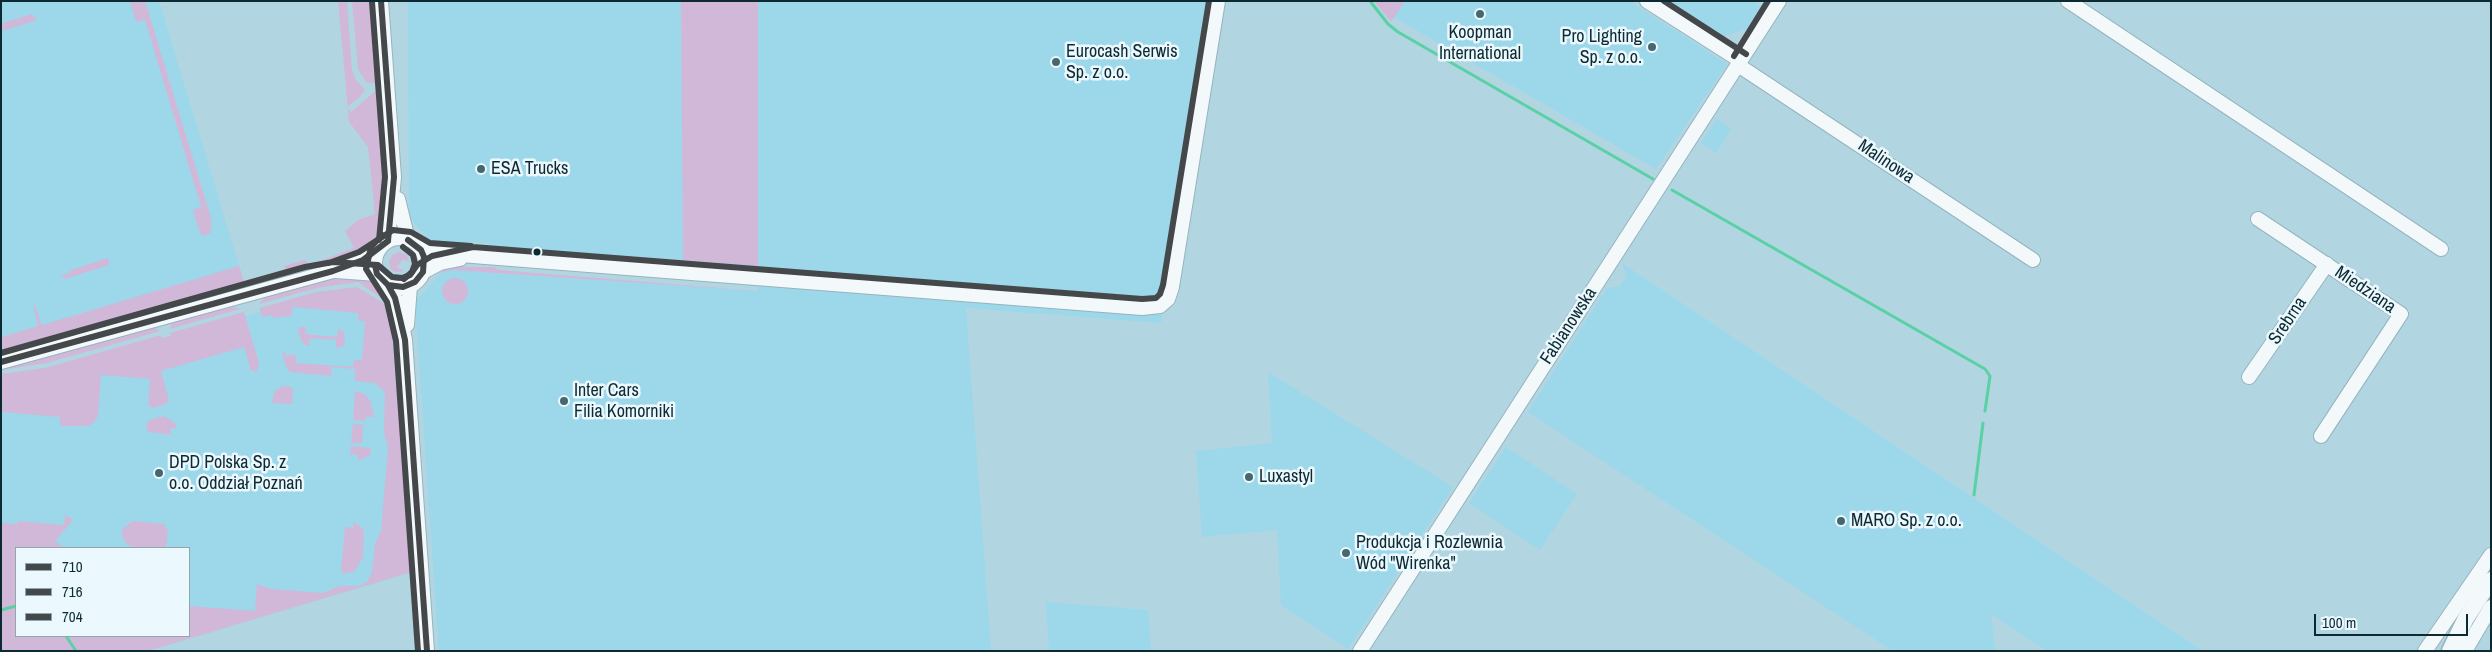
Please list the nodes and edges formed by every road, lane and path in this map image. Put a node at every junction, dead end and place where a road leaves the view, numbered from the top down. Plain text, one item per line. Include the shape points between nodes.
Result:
1 (381, 1) edge
2 (1218, 1) edge
3 (1648, 1) edge
4 (1779, 1) edge
5 (2068, 1) edge
6 (1740, 63) junction
7 (394, 177) junction
8 (2258, 219) dead end
9 (408, 240) junction
10 (384, 245) junction
11 (2441, 249) dead end
12 (421, 250) junction
13 (473, 256) junction
14 (2033, 260) dead end
15 (2327, 264) junction
16 (333, 270) junction
17 (423, 272) junction
18 (378, 274) junction
19 (388, 285) junction
20 (410, 286) junction
21 (405, 340) junction
22 (1, 362) edge
23 (2249, 377) dead end
24 (2321, 436) dead end
25 (2491, 555) edge
26 (2491, 580) edge
27 (2491, 607) edge
28 (2466, 618) junction
29 (427, 651) edge
30 (1360, 651) edge
31 (2425, 651) edge
32 (2439, 651) edge
33 (2450, 651) edge
34 (2465, 651) edge

1 - 7 street
2 - 13 street via 1172,287 1165,303 1142,308
3 - 6 street, Malinowa
4 - 6 street, Fabianowska
5 - 11 street
6 - 14 street, Malinowa
6 - 30 street, Fabianowska
7 - 9 street
7 - 10 street
8 - 15 street, Miedziana
9 - 10 street via 400,238
9 - 12 street
10 - 16 street via 363,260
10 - 18 street via 375,261
12 - 13 street
12 - 17 street
13 - 17 street via 440,263
15 - 23 street, Srebrna
15 - 24 street, Miedziana via 2401,314
16 - 18 street
16 - 22 street
17 - 20 street
18 - 19 street
19 - 20 street
19 - 21 street via 396,302
20 - 21 street
21 - 29 street
25 - 31 street
26 - 28 main road
27 - 34 street
28 - 32 main road
28 - 33 main road

